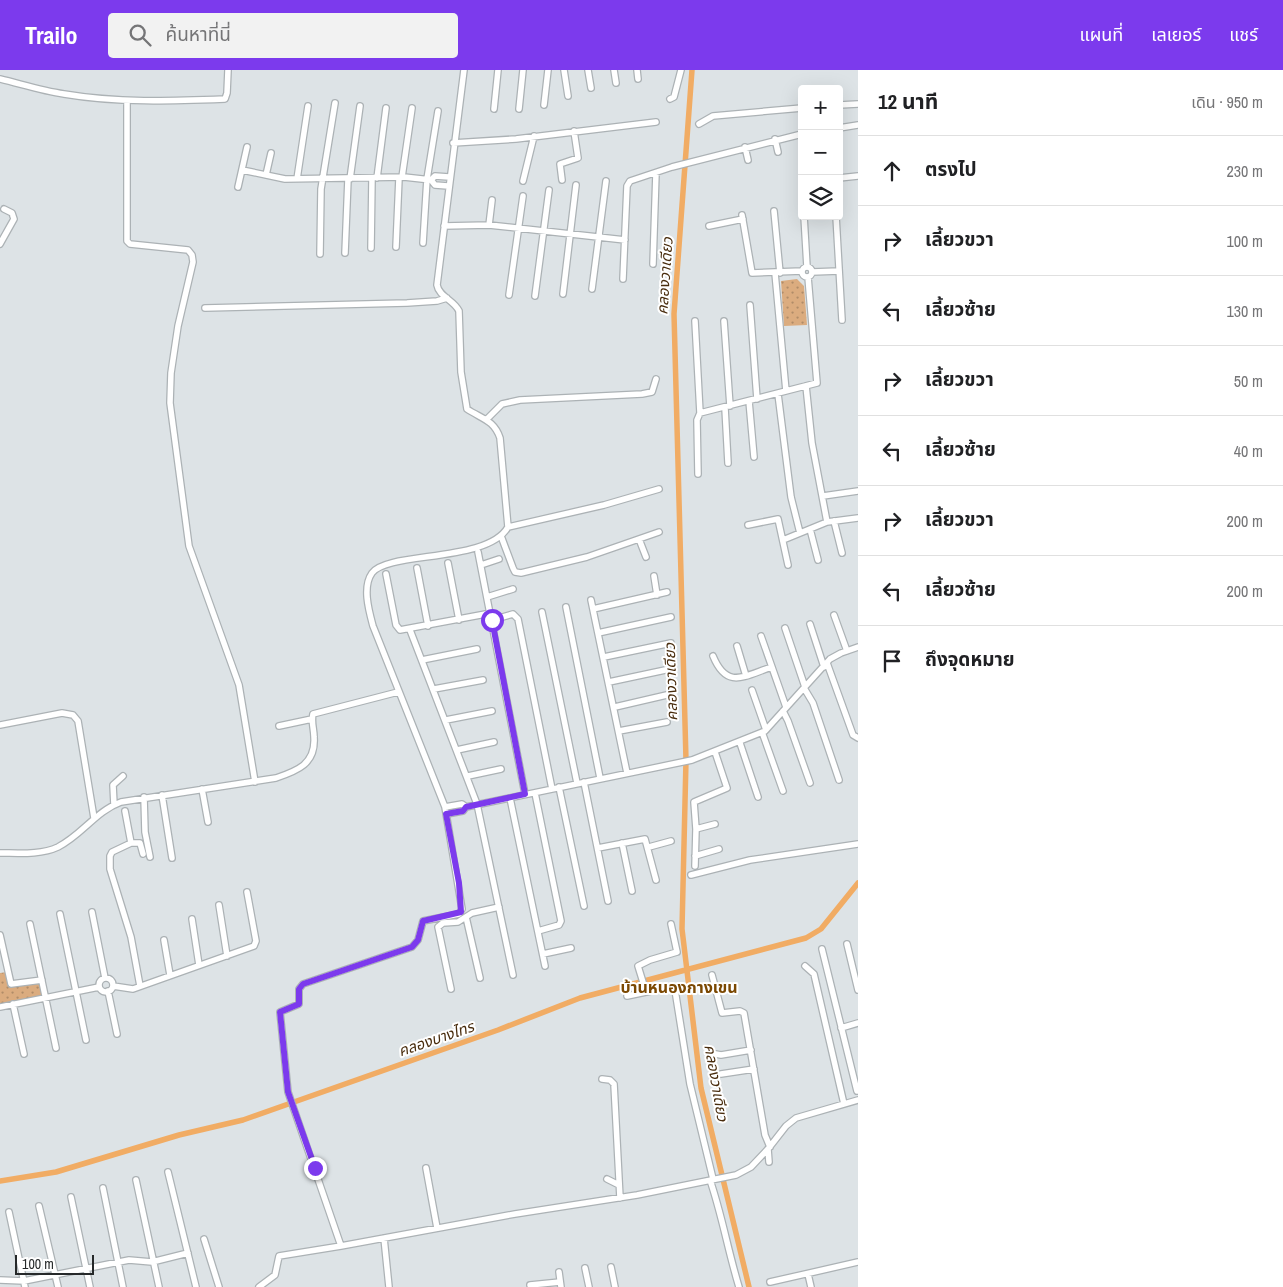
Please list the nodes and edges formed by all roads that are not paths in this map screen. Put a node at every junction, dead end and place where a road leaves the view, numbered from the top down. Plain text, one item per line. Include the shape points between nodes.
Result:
1 (228, 70) edge
2 (464, 70) edge
3 (498, 70) edge
4 (523, 70) edge
5 (548, 70) edge
6 (564, 70) edge
7 (588, 70) edge
8 (614, 70) edge
9 (637, 70) edge
10 (681, 70) edge
11 (0, 79) edge
12 (638, 79) dead end
13 (616, 83) dead end
14 (591, 88) dead end
15 (568, 96) dead end
16 (670, 100) dead end
17 (127, 101) junction
18 (335, 103) dead end
19 (858, 104) edge
20 (544, 105) dead end
21 (843, 105) edge
22 (308, 106) dead end
23 (360, 106) dead end
24 (386, 108) dead end
25 (412, 108) dead end
26 (798, 108) edge
27 (494, 109) dead end
28 (519, 109) dead end
29 (438, 111) dead end
30 (656, 122) dead end
31 (699, 124) dead end
32 (858, 126) edge
33 (843, 128) edge
34 (574, 131) junction
35 (798, 135) edge
36 (534, 136) junction
37 (774, 139) junction
38 (453, 143) junction
39 (247, 147) dead end
40 (745, 147) junction
41 (778, 152) dead end
42 (272, 153) dead end
43 (748, 160) dead end
44 (242, 170) junction
45 (656, 173) junction
46 (266, 175) junction
47 (858, 176) edge
48 (449, 177) junction
49 (375, 178) junction
50 (400, 178) junction
51 (843, 178) edge
52 (297, 179) junction
53 (323, 179) junction
54 (349, 179) junction
55 (429, 180) junction
56 (562, 180) dead end
57 (523, 181) dead end
58 (606, 181) dead end
59 (576, 185) dead end
60 (448, 186) junction
61 (238, 187) dead end
62 (549, 190) dead end
63 (522, 196) dead end
64 (492, 200) dead end
65 (4, 209) dead end
66 (774, 211) dead end
67 (804, 220) edge
68 (836, 220) edge
69 (489, 225) junction
70 (444, 226) junction
71 (709, 226) dead end
72 (517, 228) junction
73 (543, 231) junction
74 (569, 234) junction
75 (598, 236) junction
76 (625, 240) junction
77 (423, 243) dead end
78 (0, 244) edge
79 (396, 247) dead end
80 (371, 248) dead end
81 (345, 253) dead end
82 (320, 254) dead end
83 (653, 264) dead end
84 (839, 271) junction
85 (807, 272) junction
86 (777, 273) junction
87 (623, 279) dead end
88 (592, 289) dead end
89 (563, 294) dead end
90 (509, 295) dead end
91 (535, 296) dead end
92 (447, 298) junction
93 (750, 305) dead end
94 (205, 308) dead end
95 (842, 320) dead end
96 (695, 321) dead end
97 (724, 321) dead end
98 (656, 379) dead end
99 (806, 386) junction
100 (786, 391) junction
101 (778, 394) junction
102 (757, 399) junction
103 (749, 401) junction
104 (728, 407) junction
105 (700, 413) junction
106 (487, 419) junction
107 (754, 457) dead end
108 (728, 463) dead end
109 (698, 474) dead end
110 (660, 489) dead end
111 (858, 491) edge
112 (823, 496) junction
113 (858, 518) edge
114 (834, 521) junction
115 (827, 522) junction
116 (748, 525) dead end
117 (508, 528) junction
118 (810, 529) junction
119 (659, 532) dead end
120 (800, 533) junction
121 (501, 536) junction
122 (639, 539) junction
123 (783, 540) junction
124 (478, 552) dead end
125 (842, 552) dead end
126 (646, 557) dead end
127 (499, 559) dead end
128 (818, 560) dead end
129 (448, 563) dead end
130 (788, 564) dead end
131 (481, 565) junction
132 (417, 568) dead end
133 (386, 574) dead end
134 (654, 576) dead end
135 (512, 589) dead end
136 (667, 592) dead end
137 (658, 595) junction
138 (487, 597) junction
139 (591, 600) dead end
140 (566, 607) dead end
141 (593, 608) junction
142 (542, 612) dead end
143 (834, 615) dead end
144 (491, 617) junction
145 (671, 617) dead end
146 (459, 620) junction
147 (810, 624) dead end
148 (428, 626) junction
149 (785, 628) dead end
150 (410, 630) junction
151 (598, 633) junction
152 (761, 636) dead end
153 (671, 643) dead end
154 (737, 646) dead end
155 (856, 647) edge
156 (478, 649) dead end
157 (847, 651) junction
158 (858, 655) edge
159 (713, 656) dead end
160 (604, 657) junction
161 (422, 660) junction
162 (825, 665) junction
163 (772, 667) junction
164 (670, 669) dead end
165 (746, 676) junction
166 (484, 680) dead end
167 (609, 682) junction
168 (805, 688) junction
169 (434, 689) junction
170 (752, 690) dead end
171 (398, 692) junction
172 (671, 694) dead end
173 (615, 706) junction
174 (784, 709) junction
175 (492, 711) dead end
176 (312, 719) junction
177 (446, 720) junction
178 (667, 722) dead end
179 (0, 725) edge
180 (279, 726) dead end
181 (619, 731) junction
182 (764, 731) junction
183 (858, 738) edge
184 (494, 742) dead end
185 (740, 743) junction
186 (457, 750) junction
187 (715, 752) junction
188 (501, 769) dead end
189 (627, 773) junction
190 (123, 776) dead end
191 (468, 776) junction
192 (600, 778) junction
193 (839, 780) dead end
194 (255, 782) junction
195 (584, 782) junction
196 (577, 783) junction
197 (810, 783) dead end
198 (559, 787) junction
199 (202, 789) junction
200 (552, 789) junction
201 (783, 791) dead end
202 (535, 793) junction
203 (525, 794) junction
204 (162, 795) junction
205 (144, 797) junction
206 (758, 797) dead end
207 (510, 798) junction
208 (114, 804) junction
209 (477, 804) junction
210 (445, 807) junction
211 (466, 807) junction
212 (125, 811) dead end
213 (446, 814) junction
214 (94, 818) junction
215 (208, 822) dead end
216 (714, 824) dead end
217 (696, 829) junction
218 (671, 841) dead end
219 (131, 843) junction
220 (622, 843) junction
221 (858, 844) edge
222 (649, 847) junction
223 (598, 848) junction
224 (719, 849) dead end
225 (0, 853) edge
226 (143, 854) dead end
227 (695, 856) junction
228 (150, 857) dead end
229 (172, 858) dead end
230 (694, 866) dead end
231 (692, 875) dead end
232 (656, 880) dead end
233 (632, 891) dead end
234 (248, 892) dead end
235 (608, 901) dead end
236 (219, 905) dead end
237 (584, 906) dead end
238 (499, 907) junction
239 (92, 912) dead end
240 (60, 914) dead end
241 (466, 917) junction
242 (192, 919) dead end
243 (30, 924) dead end
244 (671, 924) dead end
245 (538, 931) junction
246 (0, 935) edge
247 (164, 940) dead end
248 (847, 944) dead end
249 (571, 948) dead end
250 (822, 949) dead end
251 (543, 954) junction
252 (227, 956) junction
253 (199, 965) junction
254 (546, 966) dead end
255 (805, 966) dead end
256 (170, 975) junction
257 (513, 975) dead end
258 (712, 975) dead end
259 (105, 978) junction
260 (480, 978) dead end
261 (42, 980) junction
262 (140, 986) junction
263 (100, 987) junction
264 (111, 989) junction
265 (451, 989) dead end
266 (76, 990) junction
267 (645, 990) junction
268 (858, 990) edge
269 (627, 996) dead end
270 (45, 998) junction
271 (13, 1004) junction
272 (0, 1007) edge
273 (858, 1023) edge
274 (841, 1028) junction
275 (117, 1034) dead end
276 (86, 1040) dead end
277 (56, 1048) dead end
278 (751, 1050) junction
279 (24, 1054) dead end
280 (710, 1054) dead end
281 (754, 1070) junction
282 (721, 1074) dead end
283 (602, 1079) dead end
284 (857, 1091) dead end
285 (858, 1100) edge
286 (844, 1104) junction
287 (769, 1148) junction
288 (769, 1162) dead end
289 (426, 1168) dead end
290 (168, 1172) dead end
291 (607, 1179) dead end
292 (713, 1179) junction
293 (136, 1180) dead end
294 (619, 1185) junction
295 (103, 1188) dead end
296 (72, 1197) dead end
297 (620, 1198) junction
298 (40, 1206) dead end
299 (9, 1212) dead end
300 (437, 1228) junction
301 (384, 1238) junction
302 (204, 1239) dead end
303 (341, 1246) junction
304 (188, 1253) junction
305 (118, 1262) junction
306 (152, 1262) junction
307 (858, 1262) edge
308 (611, 1267) dead end
309 (86, 1268) junction
310 (585, 1268) dead end
311 (559, 1272) dead end
312 (808, 1274) junction
313 (55, 1275) junction
314 (784, 1279) junction
315 (0, 1280) edge
316 (770, 1282) dead end
317 (24, 1284) edge
318 (561, 1284) edge
319 (530, 1285) dead end
320 (58, 1287) edge
321 (90, 1287) edge
322 (123, 1287) edge
323 (159, 1287) edge
324 (196, 1287) edge
325 (219, 1287) edge
326 (259, 1287) edge
327 (389, 1287) edge
328 (589, 1287) edge
329 (615, 1287) edge
330 (739, 1287) edge
331 (786, 1287) edge
332 (811, 1287) edge

1 - 17 street via 228,94 225,98
2 - 38 street
3 - 27 street
4 - 28 street
5 - 20 street
6 - 15 street
7 - 14 street
8 - 13 street
9 - 12 street
10 - 16 street via 674,97
11 - 17 street via 63,94
17 - 194 street via 127,241 130,244 188,250 194,262 178,326 170,404 189,546 239,685
18 - 53 street
19 - 21 street
22 - 52 street
23 - 54 street
24 - 49 street
25 - 50 street
26 - 31 street via 713,116
29 - 55 street
30 - 34 street
32 - 33 street
34 - 36 street
34 - 56 street via 578,158 560,164
35 - 37 street
36 - 38 street
36 - 57 street
37 - 40 street
37 - 41 street
38 - 48 street
39 - 44 street
40 - 43 street
40 - 45 street
42 - 46 street
44 - 46 street
44 - 61 street
45 - 76 street via 630,181 627,186
45 - 83 street
46 - 52 street
47 - 51 street
48 - 55 street via 435,176
48 - 60 street
49 - 50 street
49 - 54 street
49 - 80 street
50 - 55 street
50 - 79 street
52 - 53 street
53 - 54 street
53 - 82 street
54 - 81 street
55 - 60 street via 435,185
55 - 77 street
58 - 75 street
59 - 74 street
60 - 70 street
62 - 73 street
63 - 72 street
64 - 69 street
65 - 78 street via 12,213 14,219
66 - 86 street
67 - 85 street
68 - 84 street
69 - 70 street
69 - 72 street
70 - 92 street via 437,285
71 - 86 street via 743,217 752,274
72 - 73 street
72 - 90 street
73 - 74 street
73 - 91 street
74 - 75 street
74 - 89 street
75 - 76 street
75 - 88 street
76 - 87 street
84 - 85 street
84 - 95 street
85 - 86 street
85 - 99 street via 817,383
86 - 100 street
92 - 94 street via 407,303
92 - 106 street via 458,311 467,409
93 - 102 street
96 - 105 street
97 - 104 street
98 - 106 street via 652,392 520,400 502,404
99 - 100 street
99 - 112 street via 812,443
100 - 101 street
101 - 102 street
101 - 120 street via 791,496
102 - 103 street
103 - 104 street
103 - 107 street
104 - 105 street
104 - 108 street
105 - 109 street via 697,420
106 - 117 street via 497,428 500,438
110 - 117 street via 604,506
111 - 112 street
112 - 115 street
113 - 114 street
114 - 115 street
114 - 125 street
115 - 118 street
116 - 123 street via 777,518
117 - 121 street
118 - 120 street
118 - 128 street
119 - 122 street
120 - 123 street
121 - 122 street via 515,572 521,573 587,558
121 - 171 street via 464,552 380,567 372,572 367,597 369,612
122 - 126 street
123 - 130 street
124 - 131 street
127 - 131 street
129 - 146 street
131 - 138 street
132 - 148 street
133 - 150 street via 398,628
134 - 137 street
135 - 138 street
136 - 137 street
137 - 141 street
138 - 144 street
139 - 141 street
140 - 192 street
141 - 151 street
142 - 196 street
143 - 157 street
144 - 146 street
144 - 200 street via 513,614 518,619
144 - 203 street
145 - 151 street
146 - 148 street
147 - 162 street
148 - 150 street
149 - 168 street
150 - 161 street
151 - 160 street
152 - 163 street
153 - 160 street
154 - 165 street
155 - 157 street
155 - 158 street
156 - 161 street
157 - 162 street
159 - 165 street via 726,676
160 - 167 street
161 - 169 street
162 - 168 street
162 - 183 street via 832,672 853,735
163 - 165 street
163 - 174 street
164 - 167 street
166 - 169 street
167 - 173 street
168 - 174 street
168 - 193 street
169 - 177 street
170 - 182 street
171 - 176 street via 318,711
171 - 210 street
172 - 173 street
173 - 181 street
174 - 182 street
174 - 197 street
175 - 177 street
176 - 180 street
176 - 194 street via 314,747 307,764 299,771
177 - 186 street
178 - 181 street
179 - 214 street via 62,713 73,715 78,721
181 - 189 street
182 - 185 street
182 - 201 street
184 - 186 street
185 - 187 street
185 - 206 street
186 - 191 street
187 - 189 street
187 - 217 street via 727,788 695,800
188 - 191 street
189 - 192 street
190 - 208 street via 112,785
191 - 209 street
192 - 195 street
194 - 199 street
195 - 196 street
195 - 223 street
196 - 198 street
198 - 200 street
198 - 237 street
199 - 204 street
199 - 215 street
200 - 202 street
202 - 203 street
202 - 245 street via 561,921 559,925
203 - 207 street
204 - 205 street
204 - 229 street
205 - 208 street
205 - 228 street
207 - 209 street
207 - 245 street
208 - 214 street
209 - 211 street
209 - 238 street
210 - 211 street via 462,804
210 - 213 street
211 - 213 street via 463,811
212 - 219 street
213 - 303 street via 461,912 423,921 418,940 412,947 303,984 296,1006 279,1015 289,1093
214 - 225 street via 56,848 31,853
216 - 217 street
217 - 227 street
218 - 222 street
219 - 226 street via 140,843
219 - 262 street via 112,852 110,869 131,936
220 - 222 street via 642,839 647,840
220 - 223 street
220 - 233 street
221 - 231 street via 750,860
222 - 232 street
223 - 235 street
224 - 227 street
227 - 230 street
234 - 252 street via 255,944
236 - 252 street
238 - 241 street
238 - 257 street
239 - 259 street
240 - 266 street
241 - 260 street
241 - 265 street via 438,927
242 - 253 street
243 - 261 street
244 - 267 street via 677,952 640,965
245 - 251 street
246 - 261 street via 11,984
247 - 256 street
248 - 268 street
249 - 251 street
250 - 274 street
251 - 254 street
252 - 253 street
253 - 256 street
255 - 286 street via 814,974
256 - 262 street
258 - 278 street via 722,1013 744,1013
259 - 263 street via 99,983
259 - 264 street via 112,980
261 - 270 street
262 - 264 street
263 - 264 street via 103,991
263 - 266 street
264 - 275 street
266 - 270 street
266 - 276 street
267 - 269 street
267 - 292 street via 670,987 675,990 690,1084
270 - 271 street
270 - 277 street
271 - 272 street
271 - 279 street
273 - 274 street
274 - 284 street
278 - 280 street
278 - 281 street
281 - 282 street
281 - 287 street
283 - 294 street via 614,1084
285 - 286 street
286 - 287 street via 796,1118
287 - 288 street
287 - 292 street via 751,1167
289 - 300 street
290 - 304 street
291 - 294 street
292 - 297 street
292 - 330 street via 728,1252
293 - 306 street
294 - 297 street
295 - 305 street
296 - 309 street
297 - 300 street
298 - 313 street
299 - 317 street
300 - 301 street
301 - 303 street
301 - 327 street
302 - 325 street
303 - 326 street via 279,1256 275,1275
304 - 306 street
304 - 324 street
305 - 306 street
305 - 309 street
305 - 322 street
306 - 323 street
307 - 312 street
308 - 329 street
309 - 313 street
309 - 321 street
310 - 328 street
311 - 318 street
312 - 314 street
312 - 332 street
313 - 317 street
313 - 320 street
314 - 316 street
314 - 331 street
315 - 317 street
318 - 319 street

